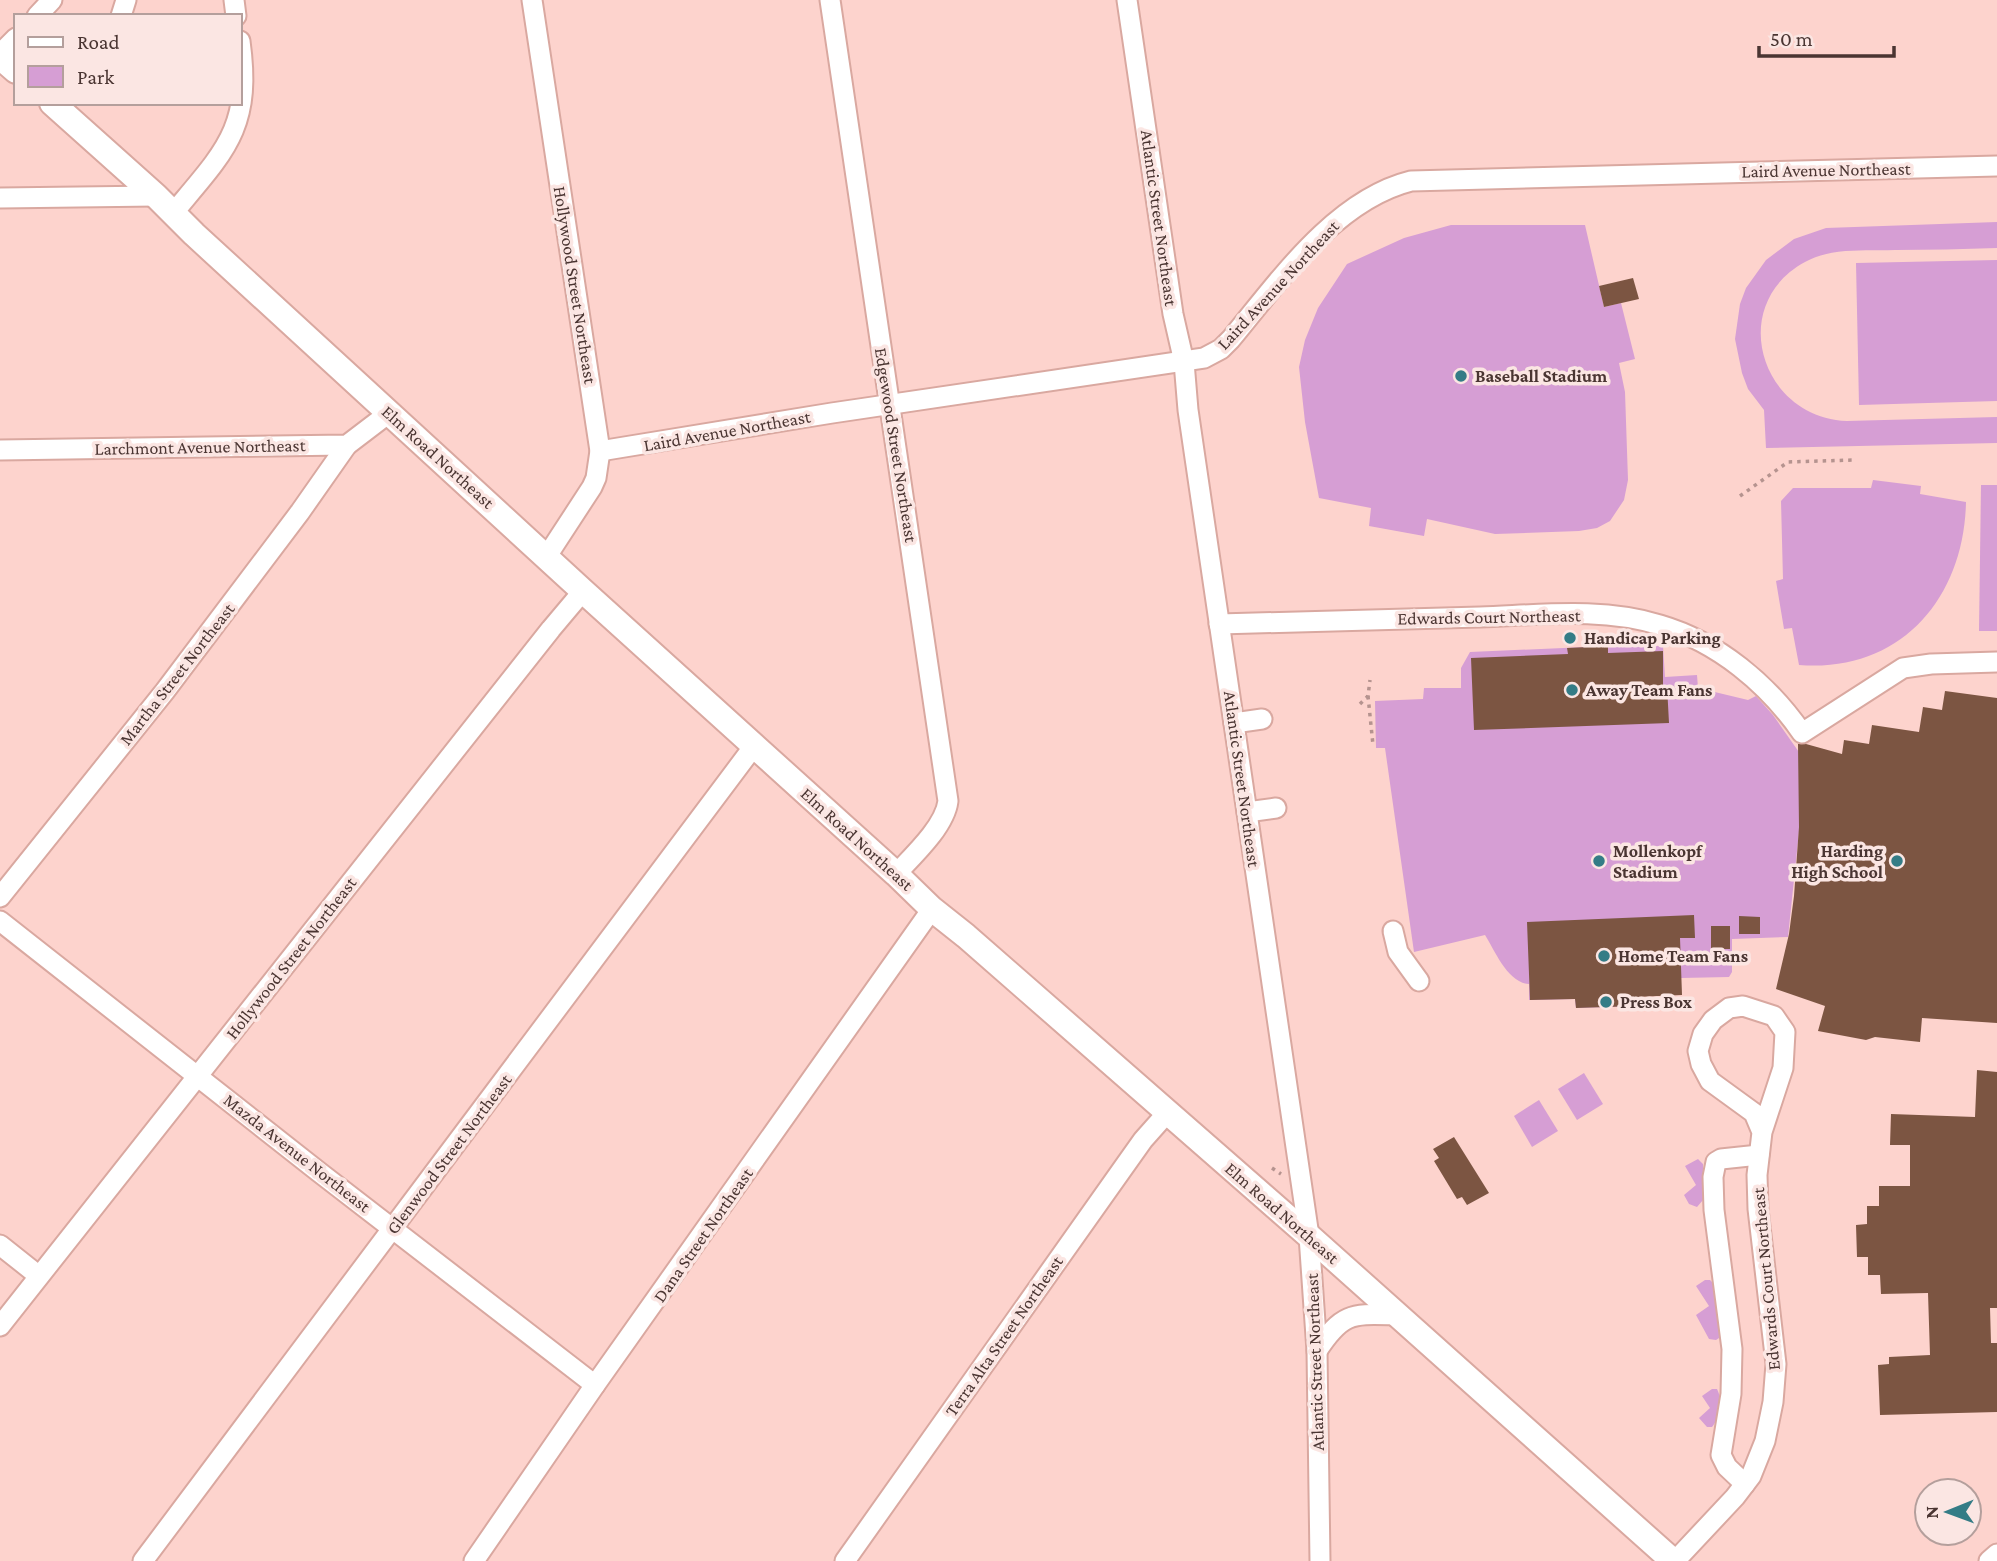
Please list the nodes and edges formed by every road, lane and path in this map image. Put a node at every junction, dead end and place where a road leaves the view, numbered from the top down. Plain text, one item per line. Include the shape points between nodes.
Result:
1 (52, 0) edge
2 (532, 0) edge
3 (830, 0) edge
4 (1127, 0) edge
5 (39, 14) edge
6 (14, 40) edge
7 (0, 55) edge
8 (242, 55) edge
9 (14, 69) edge
10 (242, 92) edge
11 (54, 105) edge
12 (241, 105) edge
13 (1997, 166) edge
14 (0, 198) edge
15 (165, 204) junction
16 (1184, 362) junction
17 (890, 405) junction
18 (389, 413) junction
19 (347, 445) junction
20 (0, 450) edge
21 (600, 451) junction
22 (1853, 460) dead end
23 (1740, 496) dead end
24 (547, 556) junction
25 (583, 591) junction
26 (1219, 624) junction
27 (1997, 662) edge
28 (1370, 680) dead end
29 (1368, 696) junction
30 (1360, 704) dead end
31 (1262, 719) dead end
32 (1234, 723) junction
33 (1373, 745) dead end
34 (754, 746) junction
35 (1276, 808) dead end
36 (1247, 812) junction
37 (896, 874) junction
38 (0, 897) edge
39 (932, 909) junction
40 (0, 921) edge
41 (1393, 931) dead end
42 (1419, 981) dead end
43 (198, 1077) junction
44 (1167, 1113) junction
45 (1762, 1132) junction
46 (1759, 1155) junction
47 (1272, 1168) dead end
48 (1277, 1182) dead end
49 (394, 1228) junction
50 (1309, 1236) junction
51 (0, 1245) edge
52 (39, 1276) junction
53 (1397, 1315) junction
54 (0, 1326) edge
55 (1317, 1351) junction
56 (595, 1385) junction
57 (1745, 1484) junction
58 (1997, 1554) edge
59 (142, 1561) edge
60 (474, 1561) edge
61 (845, 1561) edge
62 (1320, 1561) edge
63 (1674, 1561) edge
64 (1989, 1561) edge

1 - 5 street
2 - 21 street, Hollywood Street Northeast
3 - 17 street, Edgewood Street Northeast
4 - 16 street, Atlantic Street Northeast
6 - 7 street
7 - 9 main road
8 - 10 street
11 - 15 main road, Elm Road Northeast
12 - 15 street via 229,140 214,164
13 - 16 street, Laird Avenue Northeast via 1403,183 1370,196 1346,214 1294,264 1221,349
14 - 15 street
15 - 18 main road, Elm Road Northeast
16 - 17 street, Laird Avenue Northeast
16 - 26 street, Atlantic Street Northeast
17 - 21 street, Laird Avenue Northeast
17 - 37 street, Edgewood Street Northeast via 948,801 947,812
18 - 19 street
18 - 24 main road, Elm Road Northeast
19 - 20 street, Larchmont Avenue Northeast
19 - 38 street, Martha Street Northeast via 165,691
21 - 24 street, Hollywood Street Northeast via 592,487
22 - 23 path via 1788,462
24 - 25 main road, Elm Road Northeast
25 - 34 main road, Elm Road Northeast
25 - 43 street, Hollywood Street Northeast
26 - 27 street, Edwards Court Northeast via 1574,614 1640,620 1671,628 1736,664 1779,702 1802,733 1903,668
26 - 32 street, Atlantic Street Northeast
28 - 29 path
29 - 30 path
29 - 33 path
31 - 32 street
32 - 36 street, Atlantic Street Northeast
34 - 37 main road, Elm Road Northeast
34 - 49 street, Glenwood Street Northeast
35 - 36 street
36 - 50 street, Atlantic Street Northeast
37 - 39 main road, Elm Road Northeast
39 - 44 main road, Elm Road Northeast
39 - 56 street, Dana Street Northeast
40 - 43 street, Mazda Avenue Northeast
41 - 42 street via 1398,952
43 - 49 street, Mazda Avenue Northeast
43 - 52 street, Hollywood Street Northeast
44 - 50 main road, Elm Road Northeast
44 - 61 street, Terra Alta Street Northeast via 1143,1140
45 - 45 street, Edwards Court Northeast via 1783,1068 1785,1032 1774,1016 1743,1006 1729,1008 1703,1034 1698,1051 1701,1065 1710,1081 1754,1112
45 - 46 street, Edwards Court Northeast
46 - 57 street, Edwards Court Northeast via 1758,1209 1776,1364 1765,1441
46 - 57 street via 1721,1159 1713,1177 1732,1349 1731,1394 1721,1455
47 - 48 path via 1279,1173
49 - 56 street, Mazda Avenue Northeast
49 - 59 street, Glenwood Street Northeast
50 - 53 main road, Elm Road Northeast
50 - 55 street, Atlantic Street Northeast
51 - 52 street
52 - 54 street, Hollywood Street Northeast
53 - 55 street via 1358,1314 1342,1320
53 - 63 main road, Elm Road Northeast
55 - 62 street, Atlantic Street Northeast
56 - 60 street, Dana Street Northeast
57 - 63 street, Edwards Court Northeast
58 - 64 street

